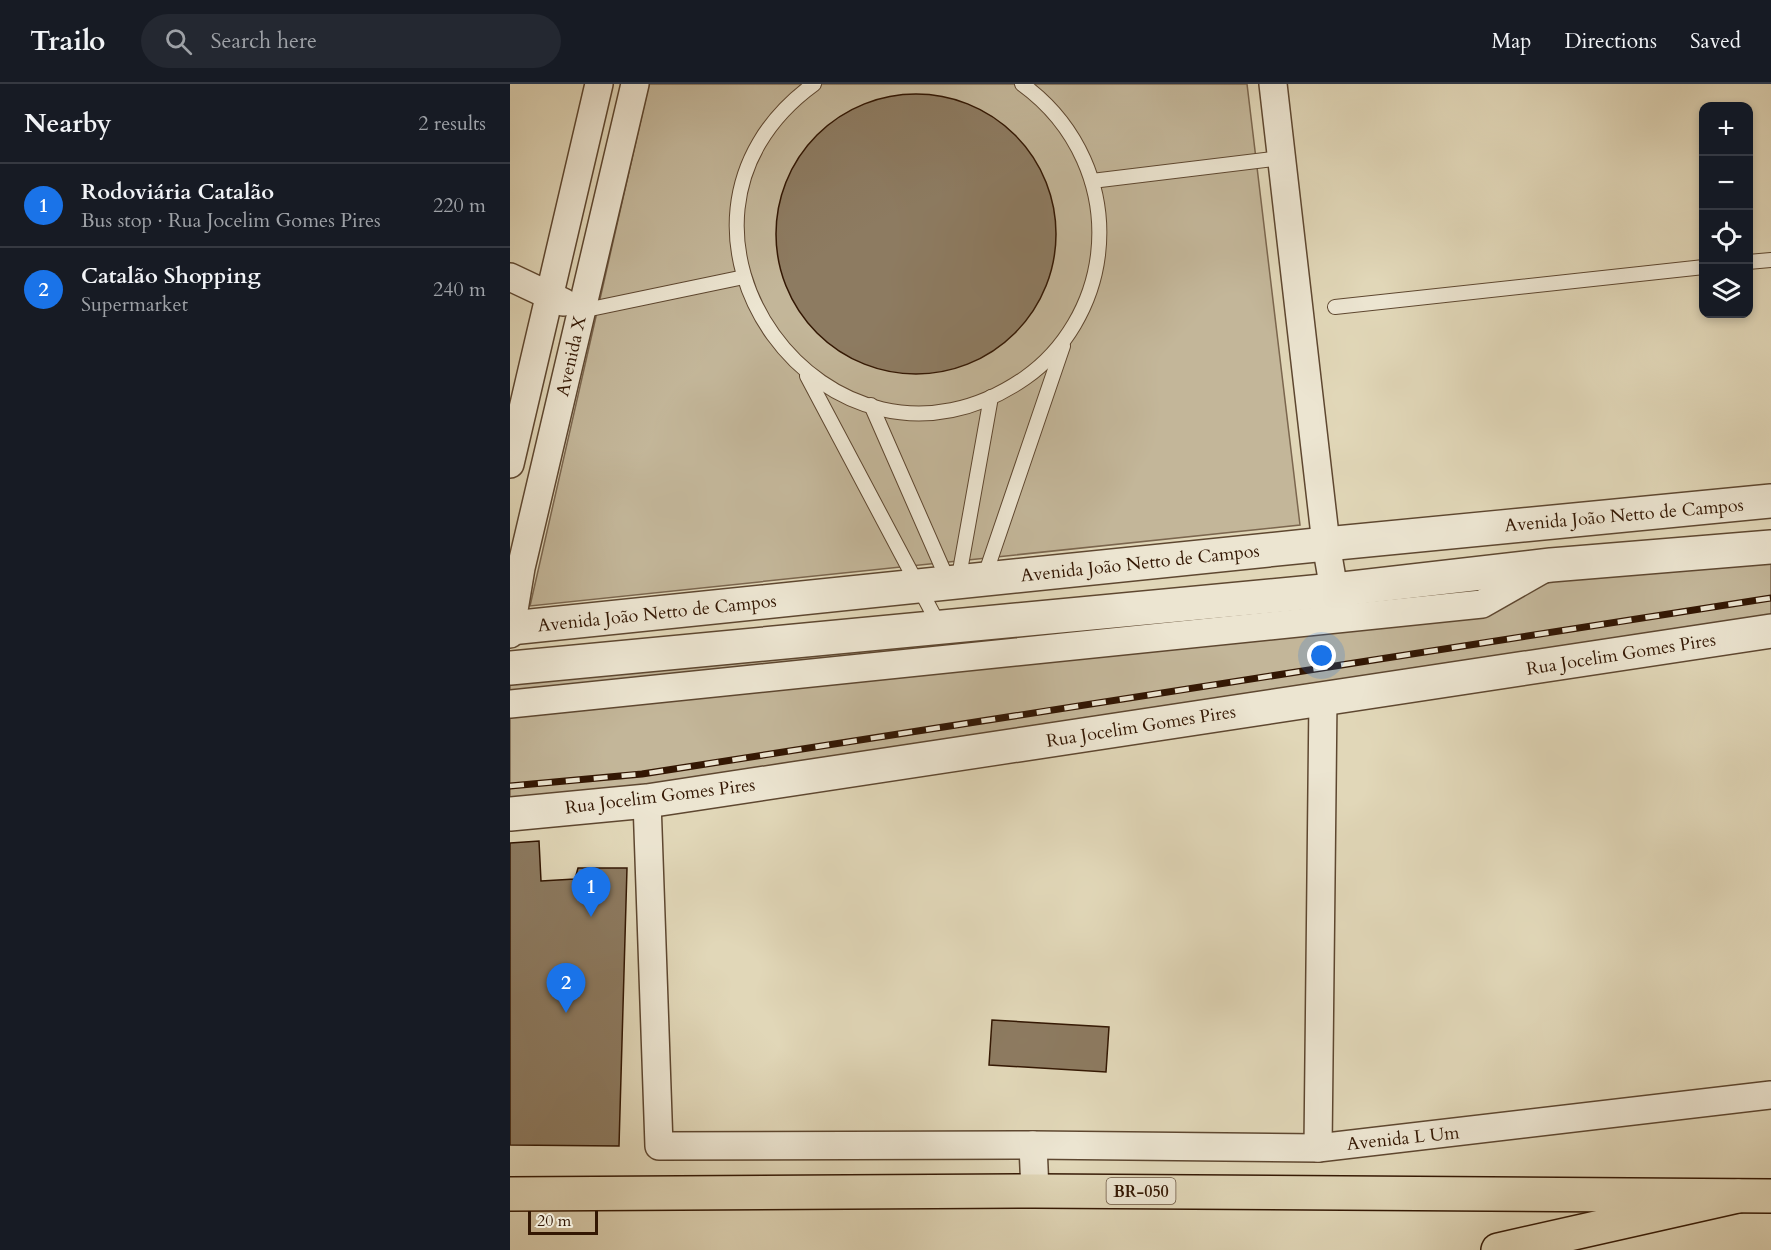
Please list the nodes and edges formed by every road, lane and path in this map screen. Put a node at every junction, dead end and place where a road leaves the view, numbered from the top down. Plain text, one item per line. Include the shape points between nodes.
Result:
1 (599, 84) edge
2 (635, 84) edge
3 (814, 84) edge
4 (1022, 84) edge
5 (1273, 84) edge
6 (1281, 158) junction
7 (1092, 181) junction
8 (1771, 260) edge
9 (1753, 262) edge
10 (1699, 268) edge
11 (744, 277) junction
12 (510, 278) edge
13 (548, 295) junction
14 (1335, 307) dead end
15 (581, 311) junction
16 (1067, 336) junction
17 (805, 371) junction
18 (991, 397) junction
19 (870, 405) junction
20 (510, 464) edge
21 (1771, 501) edge
22 (1326, 544) junction
23 (1771, 547) edge
24 (1551, 565) junction
25 (516, 566) edge
26 (953, 582) junction
27 (1334, 590) junction
28 (940, 628) junction
29 (510, 630) edge
30 (1771, 631) edge
31 (510, 668) edge
32 (1323, 699) junction
33 (510, 704) edge
34 (647, 801) junction
35 (510, 814) edge
36 (1771, 1095) edge
37 (1033, 1145) junction
38 (1318, 1148) junction
39 (1035, 1191) junction
40 (510, 1194) edge
41 (1738, 1196) junction
42 (1771, 1197) edge
43 (1498, 1250) edge

1 - 13 street, Avenida X
2 - 15 street, Avenida X
3 - 11 lane via 780,115 748,170 738,234
4 - 7 lane via 1063,124
5 - 6 street
6 - 7 lane
6 - 22 street
7 - 16 lane via 1099,221 1097,262 1086,300
8 - 9 lane
10 - 14 lane
11 - 15 lane
11 - 17 lane via 773,338
12 - 13 street
13 - 15 street
13 - 20 street, Avenida X
15 - 25 street, Avenida X
16 - 18 lane via 1033,372
16 - 26 lane
17 - 19 lane via 825,385
17 - 26 lane
18 - 19 lane via 931,412
18 - 26 lane
19 - 26 lane
21 - 22 street, Avenida João Netto de Campos
22 - 26 street, Avenida João Netto de Campos
22 - 27 street
23 - 24 street
24 - 27 street
24 - 33 street via 1482,604
25 - 29 street, Avenida X
26 - 28 lane
26 - 29 street, Avenida João Netto de Campos
27 - 28 street
28 - 31 street
30 - 32 street, Rua Jocelim Gomes Pires
32 - 34 street, Rua Jocelim Gomes Pires
32 - 38 street
34 - 35 street, Rua Jocelim Gomes Pires
34 - 37 street, Avenida L Um via 659,1146
36 - 38 street, Avenida L Um
37 - 38 street, Avenida L Um
37 - 39 street
39 - 40 highway, BR-050
39 - 41 highway, BR-050
41 - 42 highway, BR-050
41 - 43 highway

